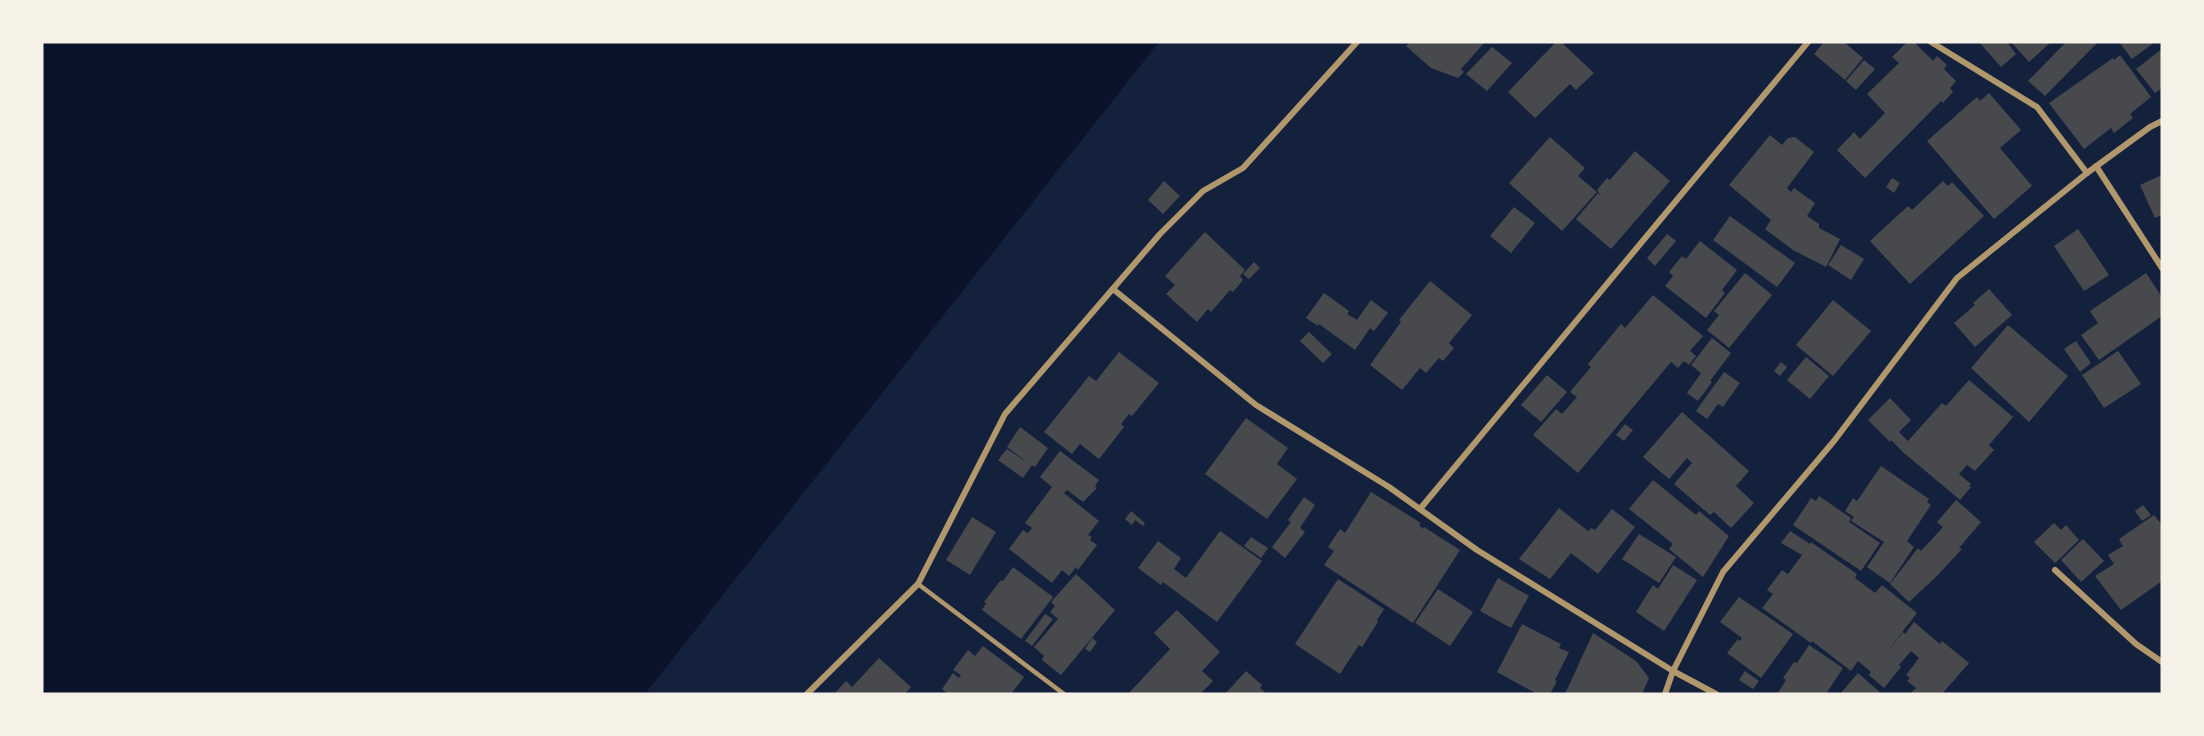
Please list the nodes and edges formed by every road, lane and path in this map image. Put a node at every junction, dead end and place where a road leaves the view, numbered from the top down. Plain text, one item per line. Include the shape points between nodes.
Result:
1 (1357, 42) edge
2 (1808, 42) edge
3 (1931, 42) edge
4 (2162, 121) edge
5 (2096, 166) junction
6 (2087, 173) junction
7 (2162, 268) edge
8 (1113, 289) junction
9 (1420, 509) junction
10 (2055, 570) dead end
11 (918, 584) junction
12 (2162, 662) edge
13 (1672, 671) junction
14 (807, 694) edge
15 (1064, 694) edge
16 (1665, 694) edge
17 (1716, 694) edge

1 - 8 street via 1243,168 1203,191
2 - 9 street
3 - 6 street via 2037,107
4 - 5 street
5 - 6 street
5 - 7 street
6 - 13 street via 1957,278 1834,441 1723,572
8 - 9 street via 1257,405
8 - 11 street via 1005,414
9 - 13 street via 1477,550
10 - 12 street via 2136,644
11 - 14 street
11 - 15 lane
13 - 16 street
13 - 17 street

